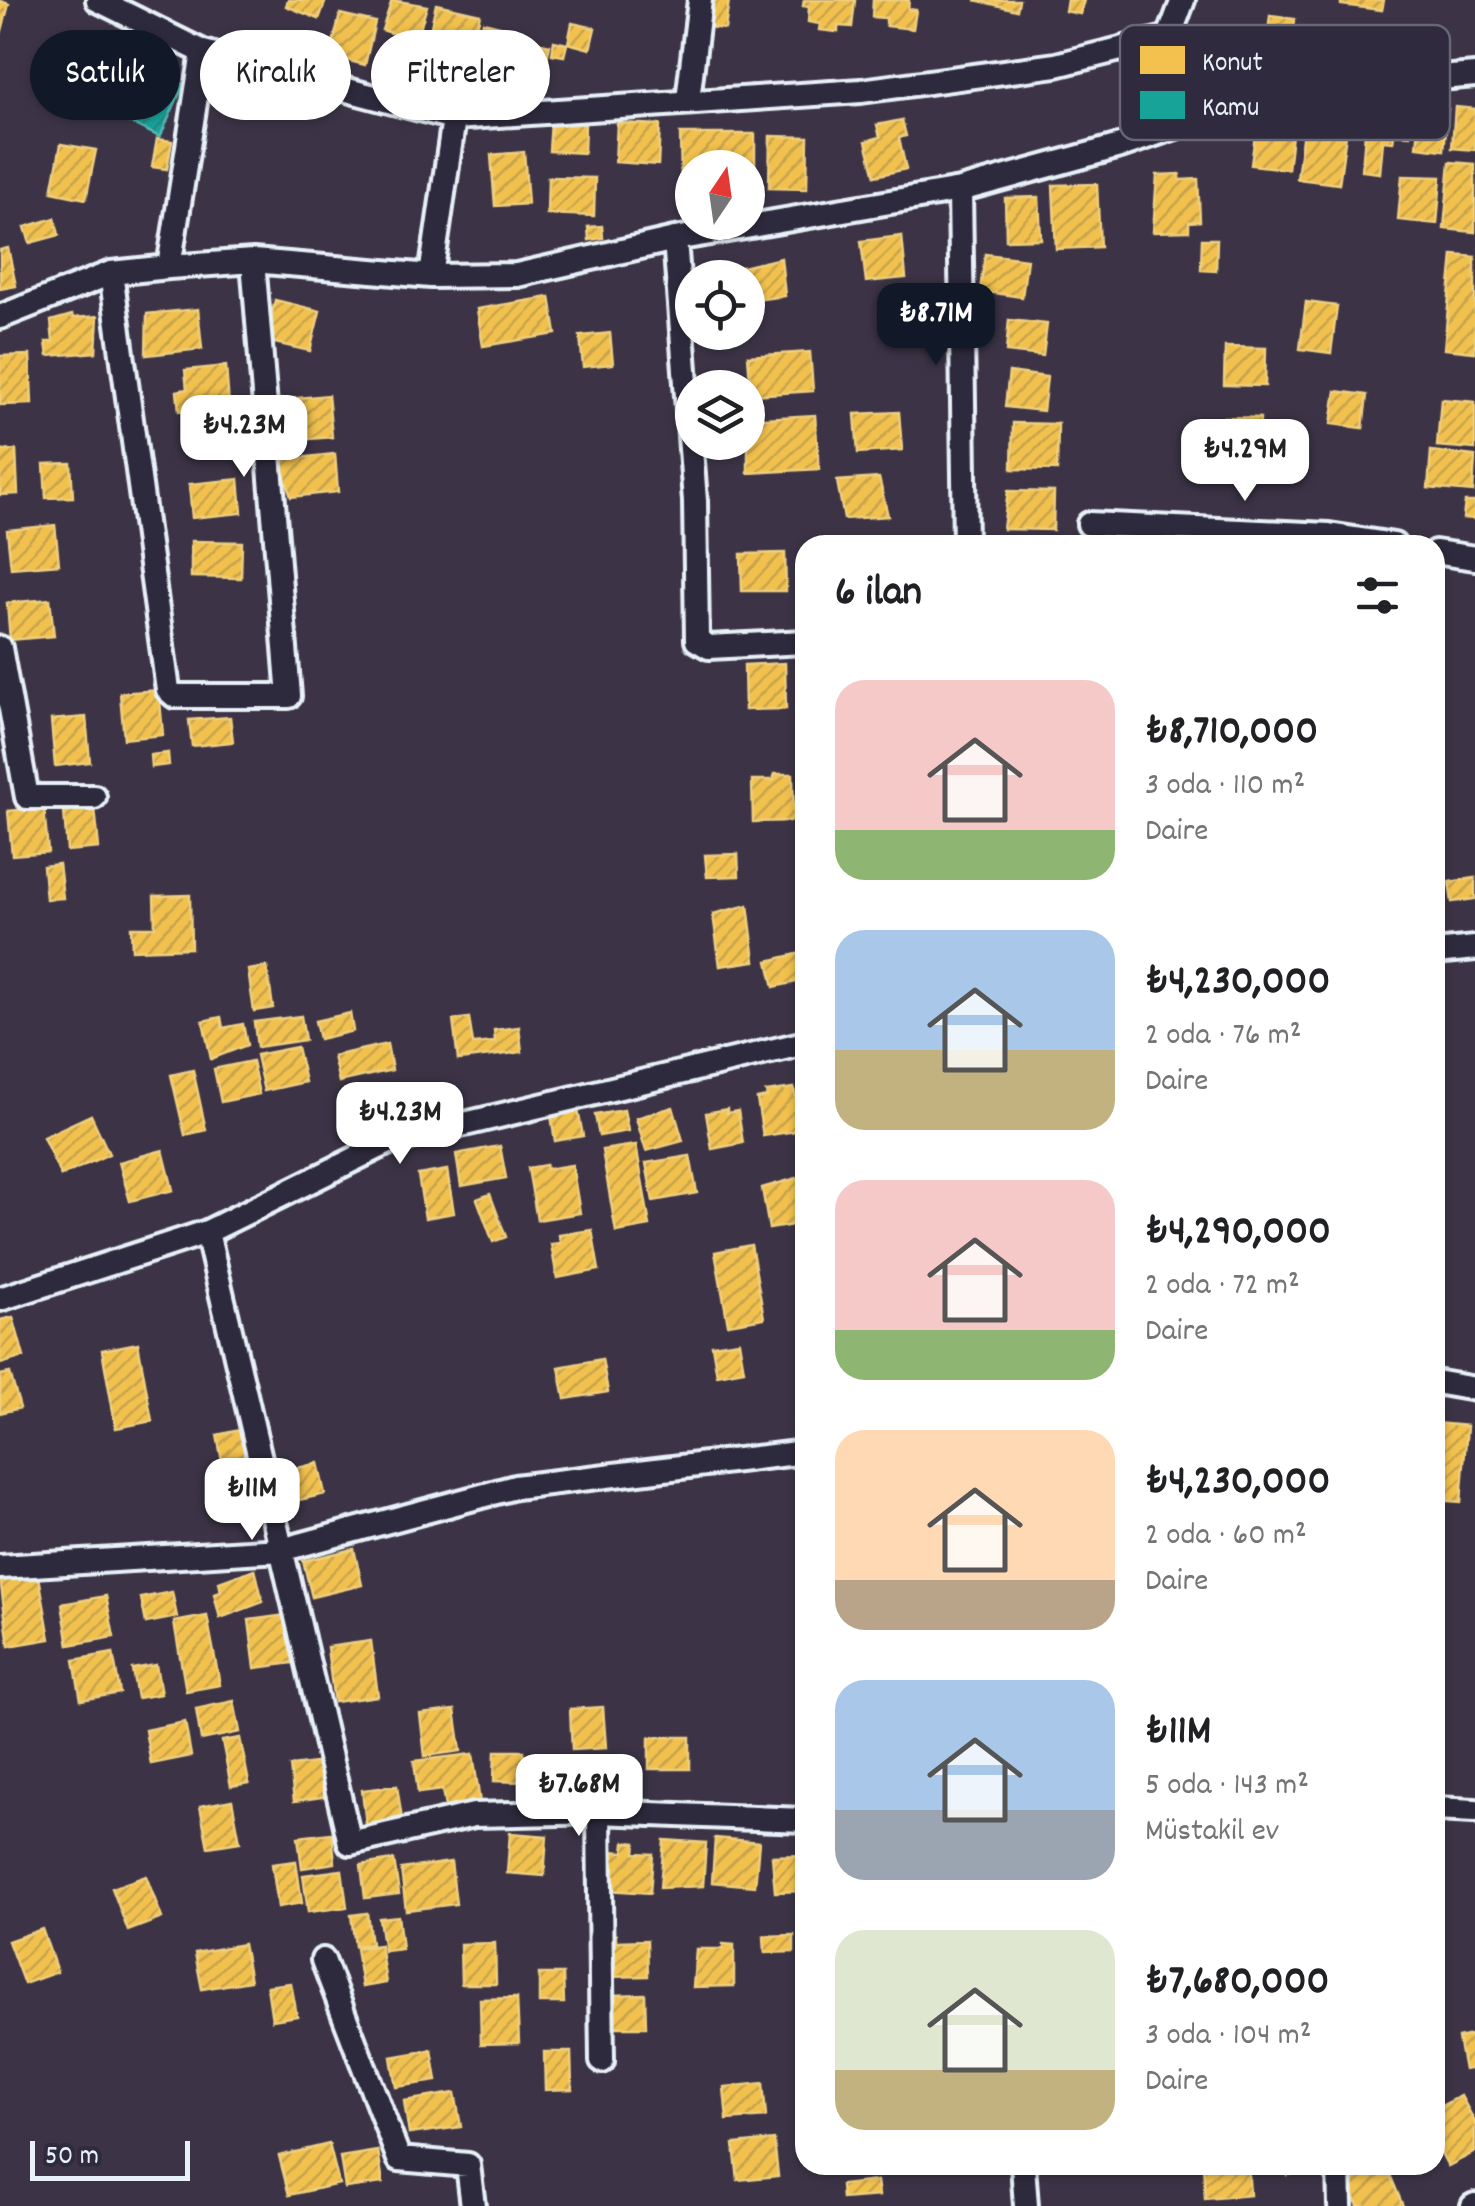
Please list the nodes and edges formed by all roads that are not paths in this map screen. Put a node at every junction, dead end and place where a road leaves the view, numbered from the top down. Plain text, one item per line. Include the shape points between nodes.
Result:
1 (98, 0) edge
2 (700, 0) edge
3 (1183, 0) edge
4 (1174, 25) edge
5 (1120, 49) edge
6 (200, 51) edge
7 (200, 71) edge
8 (1475, 75) edge
9 (1450, 77) edge
10 (688, 100) junction
11 (550, 111) edge
12 (454, 120) edge
13 (1137, 140) edge
14 (960, 190) junction
15 (765, 224) edge
16 (675, 239) edge
17 (676, 240) edge
18 (252, 260) junction
19 (169, 267) junction
20 (110, 274) junction
21 (431, 276) junction
22 (0, 316) edge
23 (1089, 524) dead end
24 (965, 535) edge
25 (1253, 535) edge
26 (1445, 554) edge
27 (1475, 558) edge
28 (795, 642) edge
29 (0, 648) edge
30 (94, 797) dead end
31 (1475, 948) edge
32 (1445, 951) edge
33 (795, 1045) edge
34 (207, 1232) junction
35 (0, 1299) edge
36 (1445, 1384) edge
37 (1475, 1390) edge
38 (795, 1453) edge
39 (281, 1550) junction
40 (0, 1567) edge
41 (1445, 1810) edge
42 (1475, 1811) edge
43 (599, 1812) junction
44 (795, 1820) edge
45 (323, 1960) dead end
46 (602, 2061) dead end
47 (1024, 2175) edge
48 (1338, 2175) edge
49 (473, 2206) edge
50 (1026, 2206) edge
51 (1340, 2206) edge

1 - 6 street
2 - 10 street
3 - 4 street
5 - 10 street via 1056,65 861,90
7 - 19 street
8 - 9 street
10 - 11 street
12 - 21 street
13 - 14 street
14 - 15 street
14 - 24 street
16 - 21 street via 517,276
17 - 28 street via 695,501 696,640 708,646
18 - 19 street
18 - 20 street via 289,696 175,696 168,690
18 - 21 street
19 - 20 street
20 - 22 street
23 - 25 street
26 - 27 street
29 - 30 street via 27,797
31 - 32 street
33 - 34 street via 389,1142
34 - 35 street
34 - 39 street
36 - 37 street
38 - 39 street via 516,1487
39 - 40 street
39 - 43 street via 350,1842 474,1814
41 - 42 street
43 - 44 street
43 - 46 street
45 - 49 street via 399,2159 468,2165
47 - 50 street
48 - 51 street

